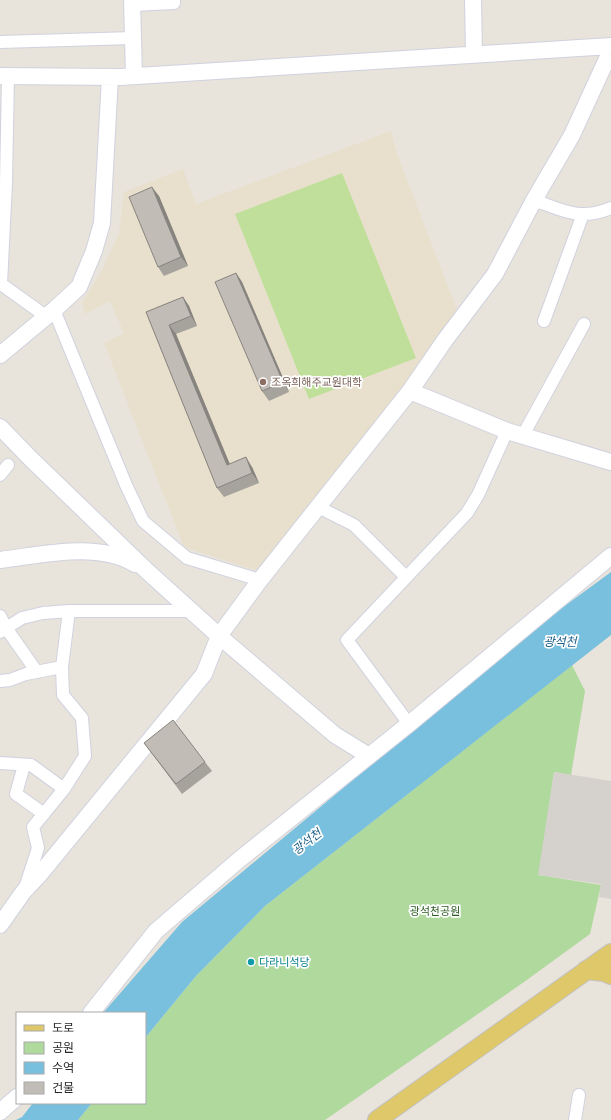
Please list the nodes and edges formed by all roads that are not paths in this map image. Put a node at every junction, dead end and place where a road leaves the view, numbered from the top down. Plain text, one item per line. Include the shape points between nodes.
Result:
1 (473, 0) edge
2 (176, 1) edge
3 (132, 2) edge
4 (133, 38) junction
5 (0, 42) edge
6 (611, 46) edge
7 (611, 50) edge
8 (474, 54) junction
9 (4, 76) edge
10 (134, 76) junction
11 (110, 77) junction
12 (534, 200) junction
13 (611, 208) edge
14 (583, 214) junction
15 (51, 314) junction
16 (544, 321) dead end
17 (584, 324) dead end
18 (0, 356) edge
19 (410, 391) junction
20 (0, 427) edge
21 (507, 431) junction
22 (522, 437) junction
23 (611, 462) edge
24 (8, 464) dead end
25 (0, 475) edge
26 (318, 507) junction
27 (611, 556) edge
28 (0, 560) edge
29 (147, 571) junction
30 (406, 577) junction
31 (260, 580) junction
32 (69, 611) junction
33 (192, 611) junction
34 (0, 616) edge
35 (3, 630) edge
36 (219, 636) junction
37 (62, 667) junction
38 (37, 672) junction
39 (0, 681) edge
40 (409, 724) junction
41 (369, 756) junction
42 (0, 763) edge
43 (24, 765) junction
44 (64, 789) junction
45 (44, 814) junction
46 (24, 891) junction
47 (0, 925) edge
48 (611, 953) edge
49 (586, 970) junction
50 (611, 975) edge
51 (92, 1012) edge
52 (579, 1095) dead end
53 (16, 1098) edge
54 (0, 1112) edge
55 (377, 1120) edge
56 (575, 1120) edge

1 - 8 street
2 - 3 street
3 - 4 street
4 - 5 street
4 - 10 street
6 - 8 street
7 - 12 street via 572,135
8 - 10 street
9 - 11 street
9 - 15 street via 6,182 1,284
10 - 11 street
11 - 15 street via 102,223 79,287
12 - 14 street via 575,214
12 - 19 street via 495,274
13 - 14 street via 598,213
14 - 16 street
15 - 18 street
15 - 31 street via 143,521 187,558
17 - 22 street
19 - 21 street
19 - 26 street
20 - 29 street
21 - 22 street
21 - 30 street via 467,513
22 - 23 street
24 - 25 street
26 - 30 street via 354,525
26 - 31 street
27 - 40 street
28 - 29 street via 69,551 100,553 126,558
29 - 33 street
30 - 40 street via 347,640
31 - 36 street
32 - 33 street
32 - 35 street via 22,618
32 - 37 street
33 - 36 street
34 - 35 street
35 - 38 street
36 - 41 street via 335,735
36 - 46 street via 204,674
37 - 38 street
37 - 44 street via 64,695 82,718 85,756
38 - 39 street
40 - 41 street
41 - 51 street via 240,859 156,931
42 - 43 street
43 - 44 street via 31,765
43 - 45 street via 16,794
44 - 45 street
45 - 46 street via 33,828 38,848
46 - 47 street
48 - 49 main road
49 - 50 main road
49 - 55 main road
52 - 56 street
53 - 54 street

